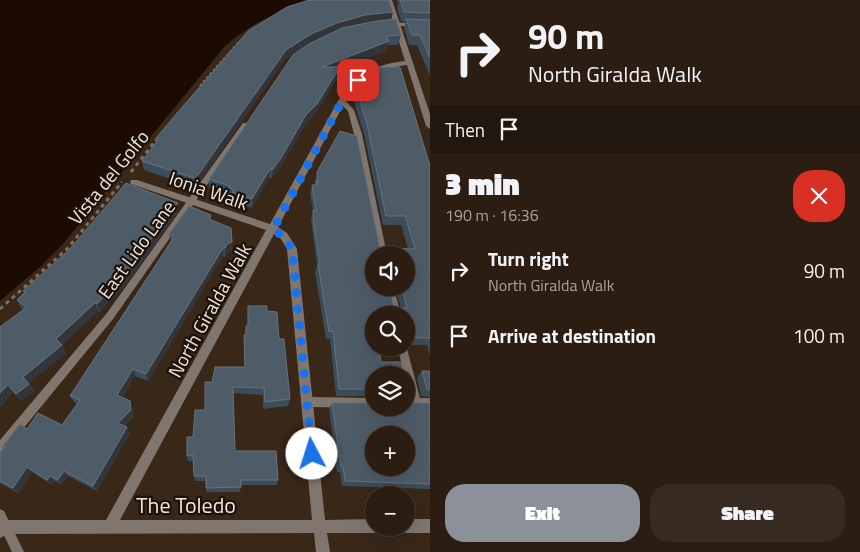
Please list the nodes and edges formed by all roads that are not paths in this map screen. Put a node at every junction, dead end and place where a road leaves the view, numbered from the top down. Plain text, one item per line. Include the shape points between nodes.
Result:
1 (389, 0) edge
2 (395, 23) junction
3 (379, 25) edge
4 (430, 26) edge
5 (408, 62) junction
6 (342, 101) junction
7 (250, 117) edge
8 (430, 126) edge
9 (134, 182) dead end
10 (192, 203) junction
11 (273, 230) junction
12 (381, 246) edge
13 (308, 402) junction
14 (365, 403) edge
15 (415, 403) edge
16 (430, 403) edge
17 (0, 448) edge
18 (2, 525) edge
19 (320, 526) junction
20 (365, 526) edge
21 (415, 526) edge
22 (430, 526) edge
23 (109, 527) junction
24 (18, 552) edge
25 (324, 552) edge

1 - 2 street
2 - 3 lane
2 - 4 lane
2 - 5 street
5 - 6 street, North Giralda Walk via 373,69 358,80
5 - 8 street
6 - 11 street, North Giralda Walk
6 - 12 lane via 352,110
7 - 10 lane, East Lido Lane
9 - 10 street, Ionia Walk
10 - 11 street, Ionia Walk
10 - 17 lane, East Lido Lane via 110,316
11 - 13 street via 284,236 292,249
11 - 23 street, North Giralda Walk
13 - 14 lane
13 - 19 street
15 - 16 lane
18 - 23 street, The Toledo
18 - 24 lane
19 - 20 street, The Toledo
19 - 23 street, The Toledo
19 - 25 street
21 - 22 street

